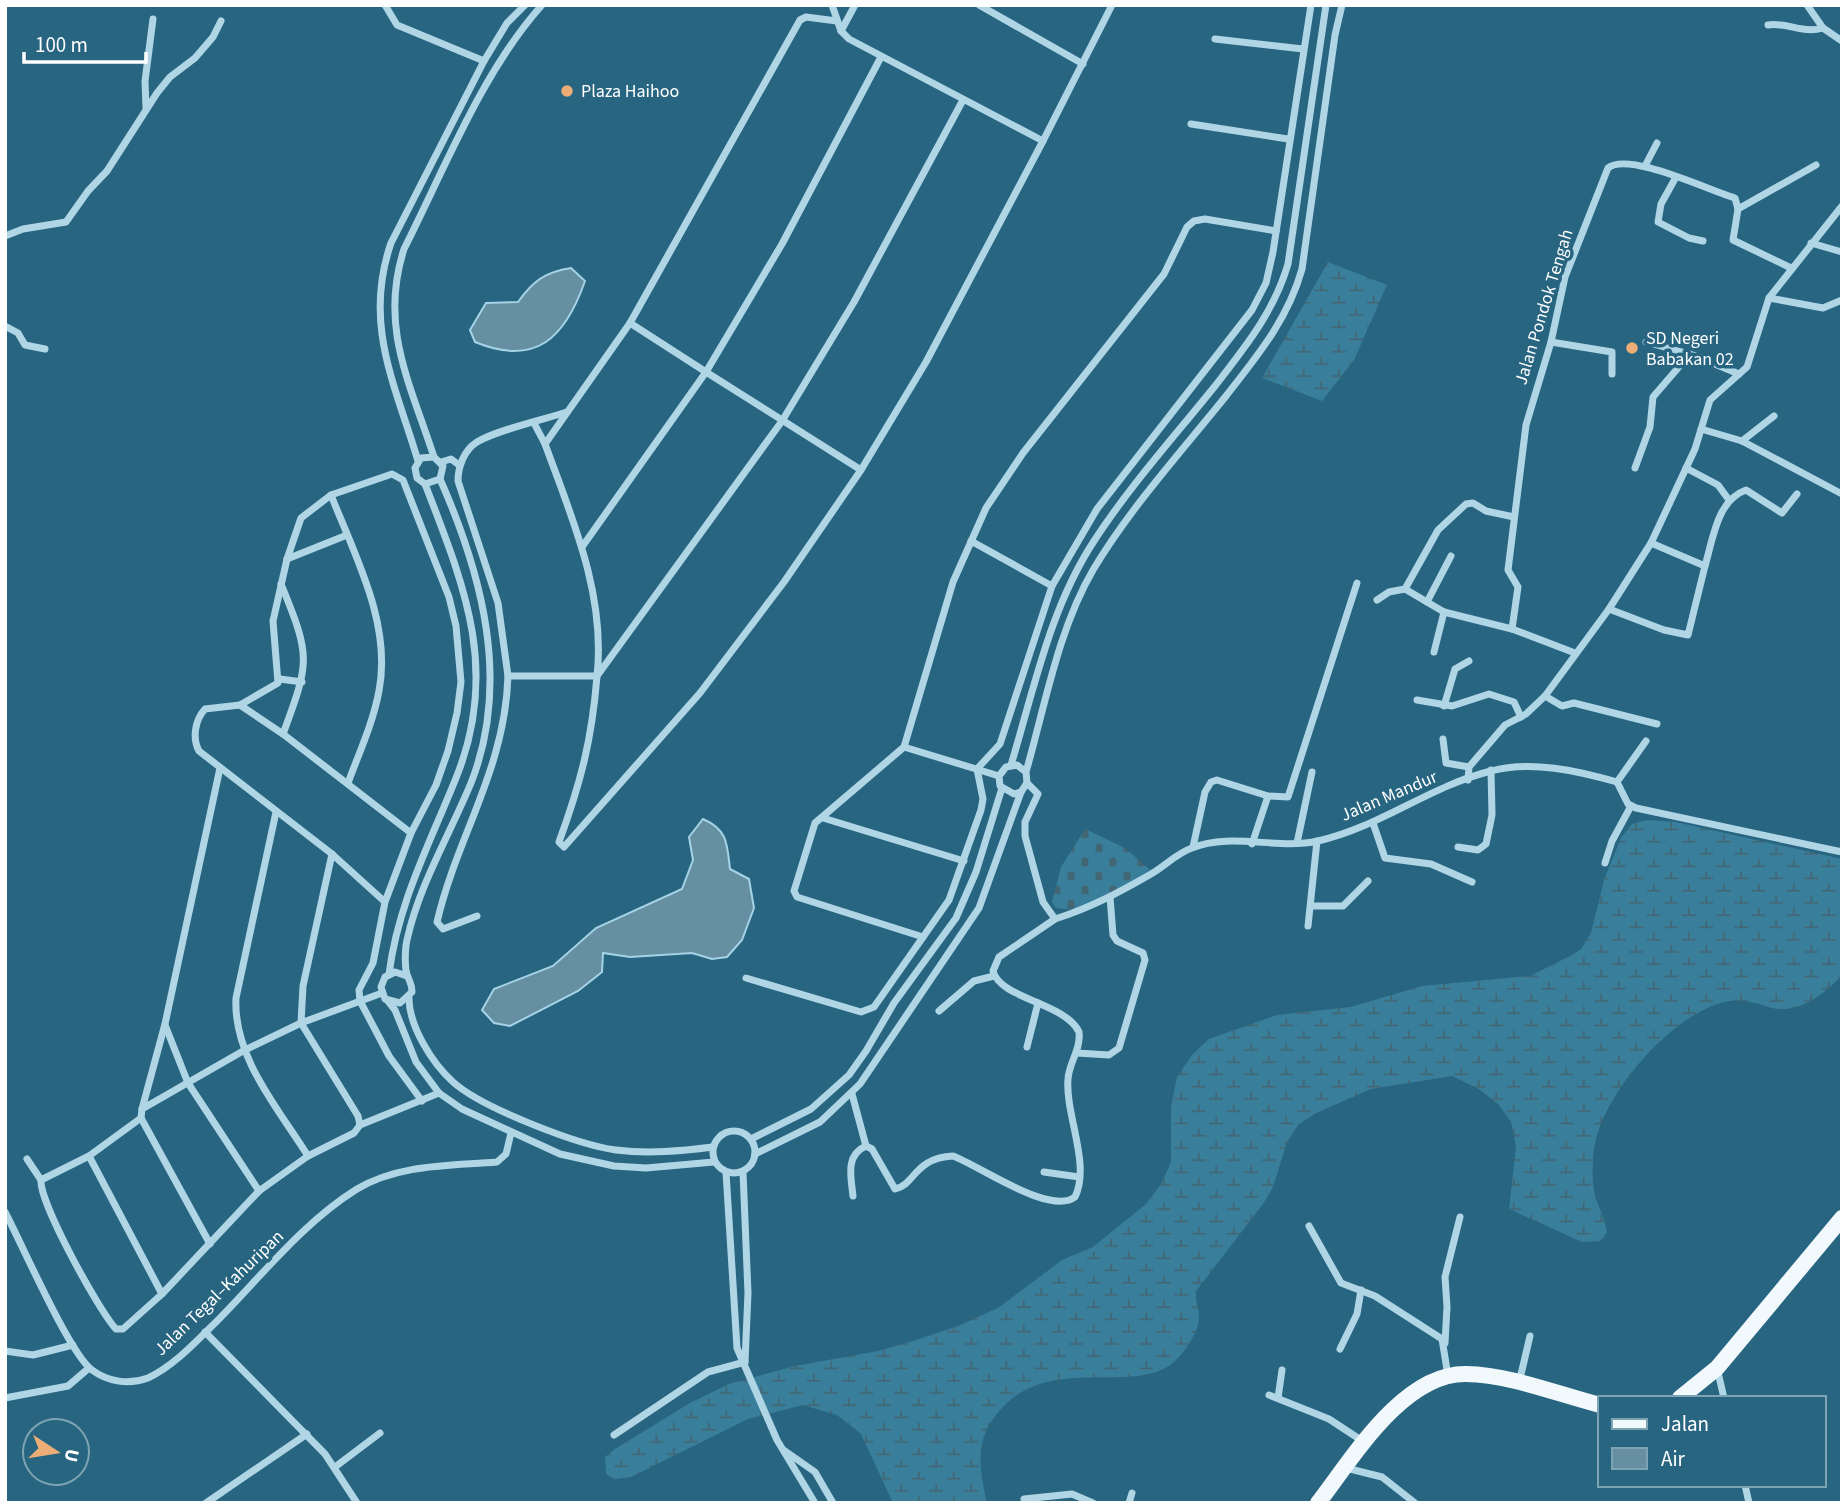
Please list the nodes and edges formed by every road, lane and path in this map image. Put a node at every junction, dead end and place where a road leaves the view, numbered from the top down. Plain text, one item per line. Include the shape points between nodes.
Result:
1 (384, 5) edge
2 (525, 5) edge
3 (542, 5) edge
4 (832, 5) edge
5 (855, 5) edge
6 (979, 5) edge
7 (1112, 5) edge
8 (1311, 5) edge
9 (1326, 5) edge
10 (1342, 5) edge
11 (1807, 5) edge
12 (153, 19) dead end
13 (221, 21) dead end
14 (837, 21) junction
15 (1768, 25) dead end
16 (1823, 28) junction
17 (841, 31) junction
18 (1215, 39) dead end
19 (1842, 41) edge
20 (1303, 49) junction
21 (881, 57) junction
22 (484, 61) junction
23 (1083, 64) junction
24 (963, 100) junction
25 (146, 108) junction
26 (1191, 124) dead end
27 (1288, 139) junction
28 (1043, 141) junction
29 (1657, 143) dead end
30 (1816, 165) dead end
31 (1645, 166) junction
32 (1676, 177) junction
33 (1841, 208) edge
34 (1738, 209) junction
35 (1276, 231) junction
36 (5, 236) edge
37 (1703, 241) dead end
38 (1811, 243) junction
39 (1842, 252) edge
40 (1791, 268) junction
41 (1769, 298) junction
42 (1842, 300) edge
43 (630, 323) junction
44 (5, 326) edge
45 (1551, 342) junction
46 (1646, 342) dead end
47 (45, 349) dead end
48 (1690, 354) junction
49 (706, 372) junction
50 (1612, 374) dead end
51 (1739, 374) junction
52 (567, 412) junction
53 (1774, 416) dead end
54 (782, 421) junction
55 (534, 423) junction
56 (1701, 429) junction
57 (1742, 441) junction
58 (545, 444) junction
59 (433, 457) junction
60 (418, 461) junction
61 (441, 462) junction
62 (459, 465) junction
63 (1635, 468) dead end
64 (1686, 468) junction
65 (861, 470) junction
66 (440, 479) junction
67 (425, 484) junction
68 (1797, 494) dead end
69 (1842, 494) edge
70 (331, 495) junction
71 (1729, 500) junction
72 (1514, 517) junction
73 (347, 536) junction
74 (971, 541) junction
75 (1651, 543) junction
76 (582, 547) junction
77 (1451, 556) dead end
78 (287, 559) junction
79 (1705, 566) junction
80 (1357, 583) dead end
81 (281, 584) junction
82 (1052, 586) junction
83 (1405, 589) junction
84 (1377, 600) dead end
85 (1427, 602) junction
86 (1609, 609) junction
87 (1444, 612) junction
88 (1512, 629) junction
89 (1434, 652) dead end
90 (1575, 653) junction
91 (1469, 661) dead end
92 (508, 676) junction
93 (597, 676) junction
94 (280, 679) junction
95 (302, 682) junction
96 (1545, 696) junction
97 (1417, 700) dead end
98 (240, 705) junction
99 (1444, 706) junction
100 (1521, 717) junction
101 (1657, 724) dead end
102 (283, 734) junction
103 (1443, 739) dead end
104 (1646, 741) dead end
105 (904, 747) junction
106 (1011, 765) junction
107 (1469, 767) junction
108 (220, 768) junction
109 (977, 769) junction
110 (1491, 770) junction
111 (1026, 772) junction
112 (1312, 772) dead end
113 (999, 776) junction
114 (1468, 780) junction
115 (1617, 782) junction
116 (348, 783) junction
117 (1027, 783) junction
118 (1002, 788) junction
119 (1021, 792) junction
120 (1268, 796) junction
121 (1631, 806) junction
122 (276, 811) junction
123 (822, 818) junction
124 (1373, 823) junction
125 (411, 833) junction
126 (1317, 841) junction
127 (1297, 843) junction
128 (1252, 844) junction
129 (1458, 846) dead end
130 (1193, 847) junction
131 (1842, 852) edge
132 (332, 854) junction
133 (964, 861) junction
134 (1605, 863) dead end
135 (1368, 881) dead end
136 (1472, 882) dead end
137 (1110, 897) junction
138 (385, 902) junction
139 (1311, 906) junction
140 (477, 916) dead end
141 (1055, 919) junction
142 (1308, 926) dead end
143 (923, 937) junction
144 (389, 974) junction
145 (407, 976) junction
146 (994, 976) junction
147 (746, 978) dead end
148 (382, 993) junction
149 (409, 997) junction
150 (360, 1001) junction
151 (388, 1001) junction
152 (1038, 1003) junction
153 (939, 1011) dead end
154 (301, 1023) junction
155 (165, 1024) junction
156 (1027, 1047) dead end
157 (243, 1051) junction
158 (1077, 1053) junction
159 (188, 1083) junction
160 (439, 1093) junction
161 (852, 1094) junction
162 (422, 1101) junction
163 (141, 1113) junction
164 (360, 1125) junction
165 (512, 1133) junction
166 (751, 1139) junction
167 (866, 1146) junction
168 (713, 1147) junction
169 (755, 1154) junction
170 (89, 1156) junction
171 (308, 1156) junction
172 (27, 1159) dead end
173 (715, 1162) junction
174 (726, 1172) junction
175 (743, 1172) junction
176 (1044, 1172) dead end
177 (1079, 1177) junction
178 (41, 1180) junction
179 (259, 1191) junction
180 (853, 1196) dead end
181 (5, 1212) edge
182 (1460, 1217) dead end
183 (1842, 1218) edge
184 (1309, 1226) dead end
185 (210, 1244) junction
186 (1361, 1290) junction
187 (162, 1294) junction
188 (205, 1332) junction
189 (1530, 1336) dead end
190 (1444, 1344) junction
191 (74, 1345) junction
192 (1340, 1349) dead end
193 (5, 1351) edge
194 (745, 1362) junction
195 (89, 1368) junction
196 (1717, 1368) junction
197 (1282, 1370) dead end
198 (1448, 1376) junction
199 (1519, 1383) junction
200 (1682, 1396) edge
201 (1724, 1396) edge
202 (5, 1398) edge
203 (1598, 1404) edge
204 (380, 1433) dead end
205 (307, 1434) junction
206 (614, 1435) dead end
207 (1364, 1442) junction
208 (785, 1450) junction
209 (335, 1467) junction
210 (1345, 1468) junction
211 (1132, 1493) dead end
212 (1024, 1499) dead end
213 (211, 1501) edge
214 (357, 1503) edge
215 (815, 1503) edge
216 (833, 1503) edge
217 (1093, 1503) edge
218 (1129, 1503) edge
219 (1318, 1503) edge
220 (1415, 1503) edge

1 - 22 street via 397,25
2 - 22 street via 507,23
3 - 59 street via 495,66 398,268 395,335
4 - 14 street
5 - 17 street
6 - 23 street
7 - 23 street
8 - 20 street
9 - 106 street via 1281,286 1259,330 1109,520 1080,564 1055,616
10 - 111 street via 1295,292 1272,338 1093,570 1070,621
11 - 16 street
12 - 25 street
13 - 25 street via 206,46 170,77
14 - 17 street
14 - 43 street via 800,20
15 - 16 street via 1780,23 1807,32
16 - 19 street
17 - 21 street
18 - 20 street
20 - 27 street
21 - 24 street
21 - 49 street via 782,244
22 - 60 street via 391,243 379,286 379,333
23 - 28 street
24 - 28 street
24 - 54 street via 854,302
25 - 36 street via 107,171 66,222
26 - 27 street
27 - 35 street
28 - 65 street via 933,350
29 - 31 street
30 - 34 street
31 - 32 street, Jalan Pondok Tengah
31 - 45 street, Jalan Pondok Tengah via 1620,163 1608,168 1565,277
32 - 34 street, Jalan Pondok Tengah via 1735,198
32 - 37 street via 1661,204 1658,222
33 - 38 street
34 - 40 street via 1733,240
35 - 74 street via 1205,219 1187,227 1164,274 1005,478
35 - 82 street via 1270,268 1252,310 1097,509
38 - 39 street
38 - 40 street
40 - 41 street
41 - 42 street via 1823,308
41 - 51 street via 1752,355
43 - 49 street
43 - 52 street
44 - 47 street via 18,332 25,345
45 - 50 street via 1612,352
45 - 72 street, Jalan Pondok Tengah via 1525,425
46 - 48 street
48 - 51 street
48 - 63 street via 1653,397 1650,427
49 - 54 street
49 - 76 street
51 - 56 street via 1714,394
52 - 55 street
52 - 58 street
53 - 57 street
54 - 65 street
54 - 93 street
55 - 58 street
55 - 62 street via 477,442
56 - 57 street
56 - 64 street
57 - 69 street
58 - 76 street
59 - 60 street
59 - 61 street
60 - 67 street via 415,475
61 - 62 street via 450,459
61 - 66 street
62 - 92 street via 458,481 498,603
64 - 71 street via 1718,485
64 - 75 street
65 - 93 street via 700,693 564,847 559,842 590,744
66 - 67 street
66 - 145 street via 461,527 485,616 491,689 472,780 424,888 407,942
67 - 144 street via 467,597 477,670 475,704 458,775 401,910
68 - 71 street via 1782,513 1746,490
70 - 73 street
70 - 78 street via 301,518
70 - 125 street via 392,474 403,480 454,616 459,652 457,713 436,785
71 - 79 street
72 - 83 street via 1465,504 1438,530
72 - 88 street, Jalan Pondok Tengah via 1508,570 1518,587
73 - 78 street
73 - 116 street via 375,614 382,666 374,711
74 - 82 street
74 - 105 street via 953,582
75 - 79 street
75 - 86 street
76 - 93 street via 597,616
77 - 85 street
78 - 81 street
79 - 86 street via 1688,635
80 - 120 street via 1288,797
81 - 94 street via 273,621
81 - 95 street via 304,649
82 - 109 street via 1000,744
83 - 84 street
83 - 85 street
85 - 87 street
86 - 90 street
87 - 88 street
87 - 89 street
88 - 90 street
90 - 96 street
91 - 99 street via 1455,669
92 - 93 street
92 - 140 street via 504,723 490,774 437,922 443,929
94 - 95 street
94 - 98 street
95 - 102 street
96 - 100 street
96 - 101 street via 1562,706 1574,702
97 - 99 street
98 - 102 street
98 - 108 street via 211,706 197,721 196,747
99 - 100 street via 1489,694 1514,702
100 - 107 street via 1505,725
102 - 116 street
103 - 107 street via 1446,763
104 - 115 street
105 - 109 street
105 - 123 street
106 - 111 street
106 - 113 street
107 - 114 street
108 - 122 street
108 - 155 street
109 - 113 street
109 - 133 street via 983,799
110 - 114 street, Jalan Mandur
110 - 115 street, Jalan Mandur via 1562,769
110 - 129 street via 1492,815 1486,844 1478,850
111 - 117 street
112 - 127 street
113 - 118 street
114 - 124 street, Jalan Mandur
115 - 121 street
116 - 125 street
117 - 119 street
117 - 141 street via 1038,794 1025,822 1026,836 1043,902
118 - 119 street
118 - 166 street via 976,872 956,918 894,1003 849,1076 811,1109
119 - 161 street via 979,908
120 - 128 street
120 - 130 street via 1211,782
121 - 131 street
121 - 134 street
122 - 132 street
122 - 157 street via 236,998
123 - 133 street
123 - 143 street via 811,832 794,891 797,897
124 - 126 street, Jalan Mandur
124 - 136 street via 1385,858 1431,864
125 - 138 street
126 - 127 street, Jalan Mandur
126 - 139 street
127 - 128 street, Jalan Mandur
128 - 130 street, Jalan Mandur
130 - 137 street, Jalan Mandur
132 - 138 street
132 - 154 street via 303,986
133 - 143 street via 950,901
135 - 139 street via 1343,906
137 - 141 street, Jalan Mandur
137 - 158 street via 1113,935 1143,953 1145,960 1119,1048 1109,1055
138 - 150 street via 373,963 359,990
139 - 142 street
141 - 146 street, Jalan Mandur via 999,957 993,966
143 - 147 street via 866,1012
144 - 145 street
144 - 148 street via 382,982
145 - 149 street via 412,986
146 - 152 street
146 - 153 street via 974,981
148 - 150 street
148 - 151 street
149 - 151 street via 400,1003
149 - 168 street via 415,1025 433,1058 453,1082 477,1098 590,1145 644,1152
150 - 154 street
150 - 162 street via 389,1056
151 - 160 street via 416,1062
152 - 156 street
152 - 158 street via 1073,1022 1079,1032
154 - 157 street
154 - 164 street
155 - 159 street
155 - 163 street
157 - 159 street
157 - 171 street
158 - 177 street via 1068,1077
159 - 163 street
159 - 179 street
160 - 162 street
160 - 165 street via 462,1110
161 - 167 street
161 - 169 street via 820,1122
162 - 164 street
163 - 170 street
163 - 185 street
164 - 171 street
165 - 173 street via 560,1154 614,1166
165 - 188 street, Jalan Tegal–Kahuripan via 506,1154 497,1162 402,1171 358,1189 315,1222
166 - 168 street via 736,1131 726,1132
166 - 169 street
167 - 177 street via 895,1189 904,1186 920,1166 944,1157 963,1160 1051,1201 1074,1197
167 - 180 street via 853,1157 850,1168
168 - 173 street
169 - 175 street
170 - 178 street
170 - 187 street
171 - 179 street
172 - 178 street
173 - 174 street
174 - 175 street
174 - 194 street via 737,1348
175 - 194 street via 748,1293
176 - 177 street
178 - 187 street via 50,1213 115,1328 123,1329
179 - 185 street
181 - 191 street
182 - 190 street via 1445,1277
183 - 196 main road
184 - 186 street via 1336,1278
185 - 187 street
186 - 190 street via 1431,1330
186 - 192 street via 1357,1314
188 - 195 street, Jalan Tegal–Kahuripan via 163,1368 139,1380 118,1381
188 - 205 street
189 - 199 street
190 - 198 street
191 - 193 street via 33,1355
191 - 195 street
194 - 206 street via 708,1372
194 - 208 street via 771,1428
195 - 202 street via 68,1386
196 - 200 main road
196 - 201 street
197 - 207 street via 1274,1396 1329,1419
198 - 199 main road via 1479,1375
198 - 207 main road via 1404,1399
199 - 203 main road
204 - 209 street
205 - 209 street
205 - 213 street
207 - 210 main road
208 - 215 street
208 - 216 street via 815,1472
209 - 214 street
210 - 219 main road
210 - 220 street via 1382,1477
211 - 218 street
212 - 217 street via 1072,1494

